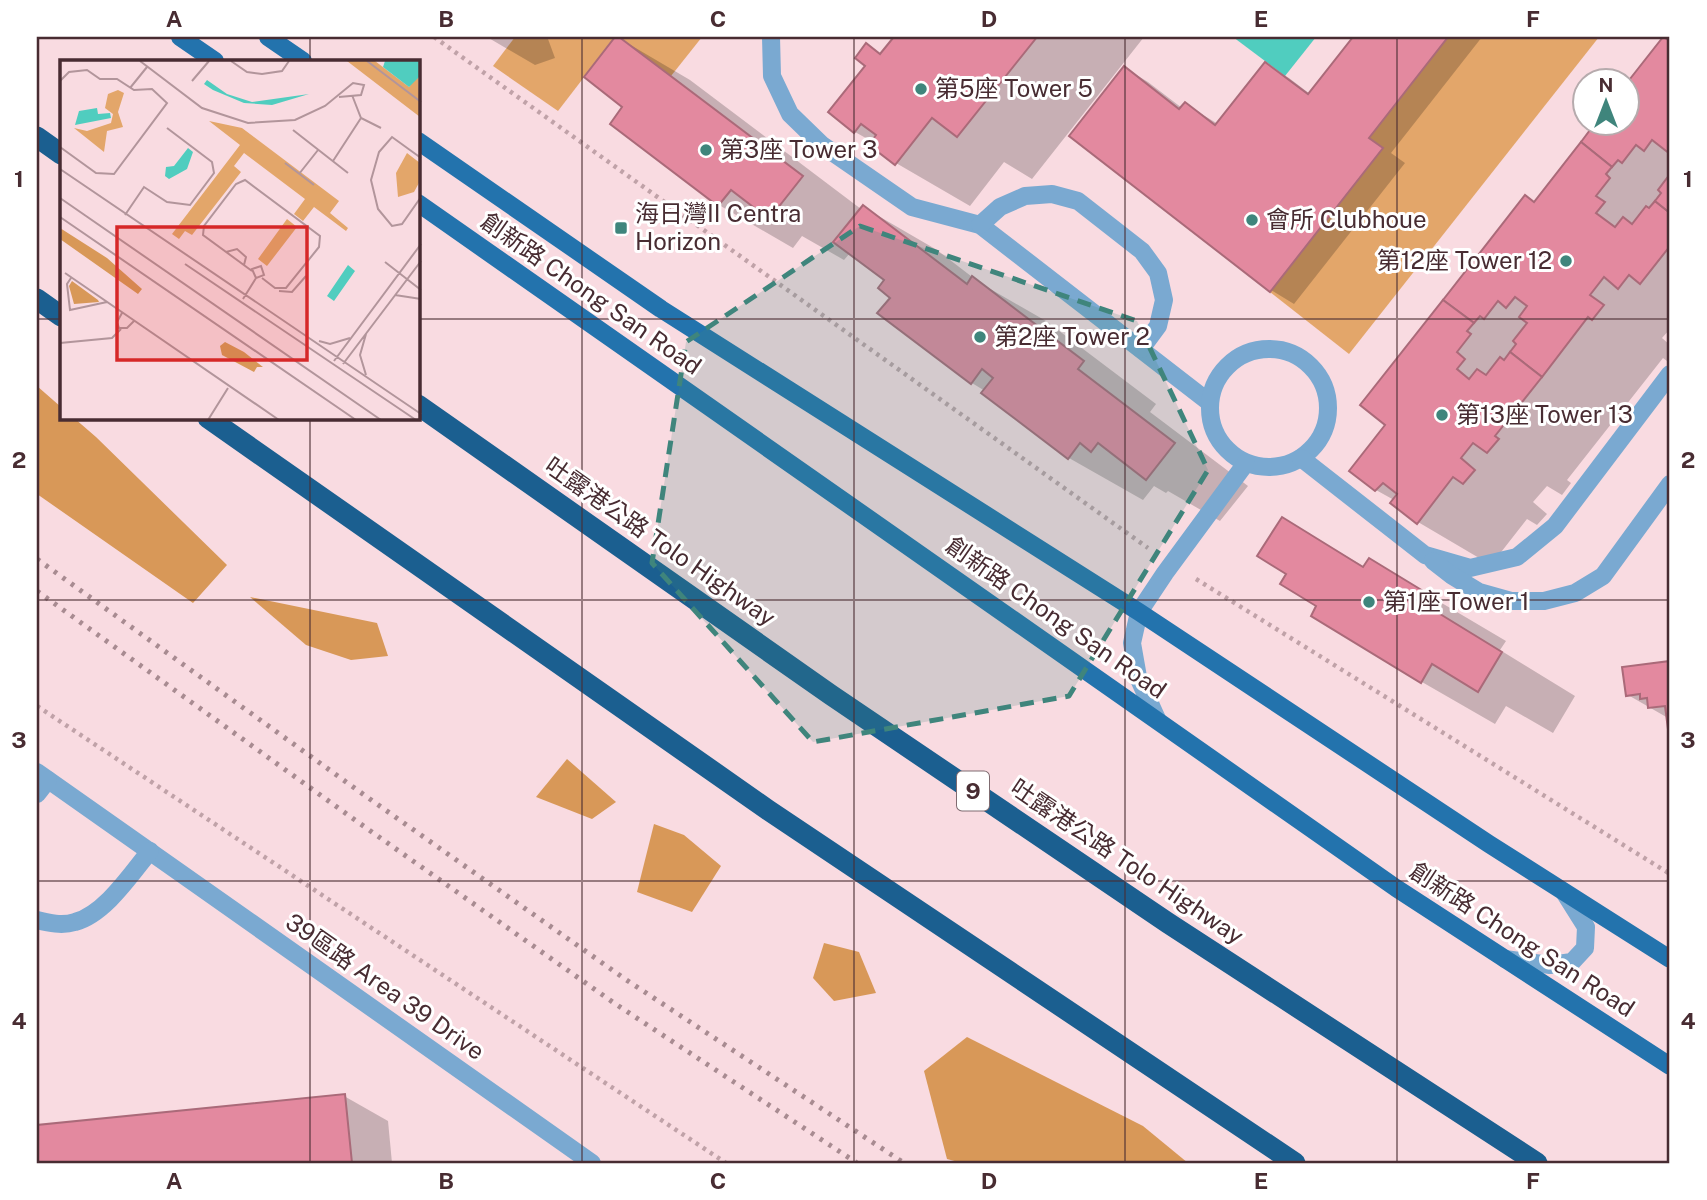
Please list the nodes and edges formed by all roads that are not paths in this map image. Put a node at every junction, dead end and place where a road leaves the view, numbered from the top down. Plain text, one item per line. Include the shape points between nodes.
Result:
1 (180, 37) edge
2 (268, 37) edge
3 (771, 37) edge
4 (214, 60) edge
5 (302, 60) edge
6 (37, 137) edge
7 (420, 142) edge
8 (60, 153) edge
9 (420, 204) edge
10 (980, 225) junction
11 (37, 299) edge
12 (60, 315) edge
13 (1141, 349) junction
14 (1670, 374) edge
15 (1210, 403) junction
16 (420, 406) edge
17 (211, 420) edge
18 (1301, 458) junction
19 (1247, 463) junction
20 (1670, 484) edge
21 (1425, 555) junction
22 (1139, 612) junction
23 (1157, 719) junction
24 (41, 782) edge
25 (150, 851) junction
26 (1564, 892) junction
27 (37, 921) edge
28 (1506, 959) junction
29 (1670, 959) edge
30 (1670, 1066) edge
31 (592, 1163) edge
32 (1295, 1163) edge
33 (1536, 1163) edge

1 - 4 main road
2 - 5 main road
3 - 10 street via 772,76 790,114 822,145 912,207
6 - 8 highway
7 - 22 main road, 創新路 Chong San Road via 661,309
9 - 23 main road, 創新路 Chong San Road
10 - 13 street
10 - 13 street via 1000,207 1025,196 1052,194 1078,201 1142,251 1158,273 1164,300 1158,326
11 - 12 highway
13 - 15 street
14 - 21 street via 1555,526 1517,557 1470,568
15 - 18 street via 1214,385 1238,357 1275,349 1308,363 1321,377 1329,413 1325,431
15 - 19 street via 1218,438 1230,453
16 - 33 highway, 吐露港公路 Tolo Highway / 9 via 831,695 1168,923
17 - 32 highway via 768,810
18 - 19 street via 1283,466
18 - 21 street
19 - 22 street
20 - 21 street via 1603,576 1575,593 1544,601 1511,601 1479,592
22 - 23 street via 1132,643 1138,677
22 - 26 main road, 創新路 Chong San Road
23 - 28 main road, 創新路 Chong San Road via 1396,888
24 - 25 street, 39區路 Area 39 Drive
25 - 27 street via 90,916 74,923
25 - 31 street, 39區路 Area 39 Drive
26 - 28 street via 1586,927 1585,948 1572,962 1549,965
26 - 29 main road, 創新路 Chong San Road
28 - 30 main road, 創新路 Chong San Road

